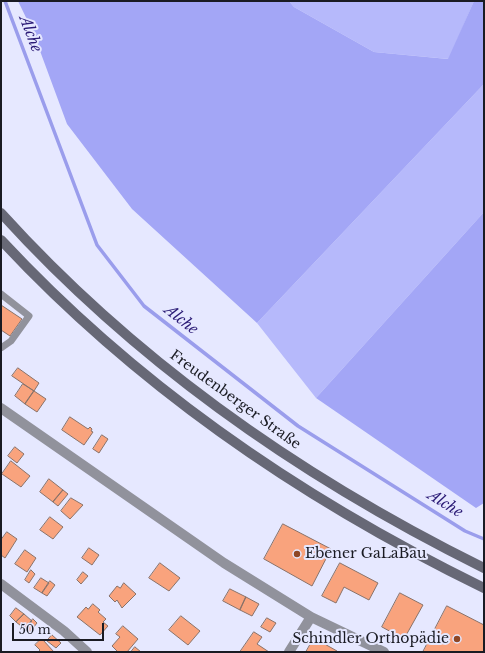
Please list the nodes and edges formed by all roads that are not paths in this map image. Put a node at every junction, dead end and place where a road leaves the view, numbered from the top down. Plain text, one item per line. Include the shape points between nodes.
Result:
1 (1, 213) edge
2 (1, 240) edge
3 (1, 294) edge
4 (1, 348) edge
5 (1, 408) edge
6 (484, 568) edge
7 (1, 584) edge
8 (484, 588) edge
9 (311, 617) junction
10 (87, 652) edge
11 (289, 652) edge
12 (384, 652) edge

1 - 6 main road, Freudenberger Straße via 53,268 99,311 192,388 252,432 318,475
2 - 8 main road via 88,326 183,405 310,492 376,532
3 - 4 lane via 29,316 11,341
5 - 9 street via 224,563
7 - 10 street via 64,630
9 - 11 street
9 - 12 street

